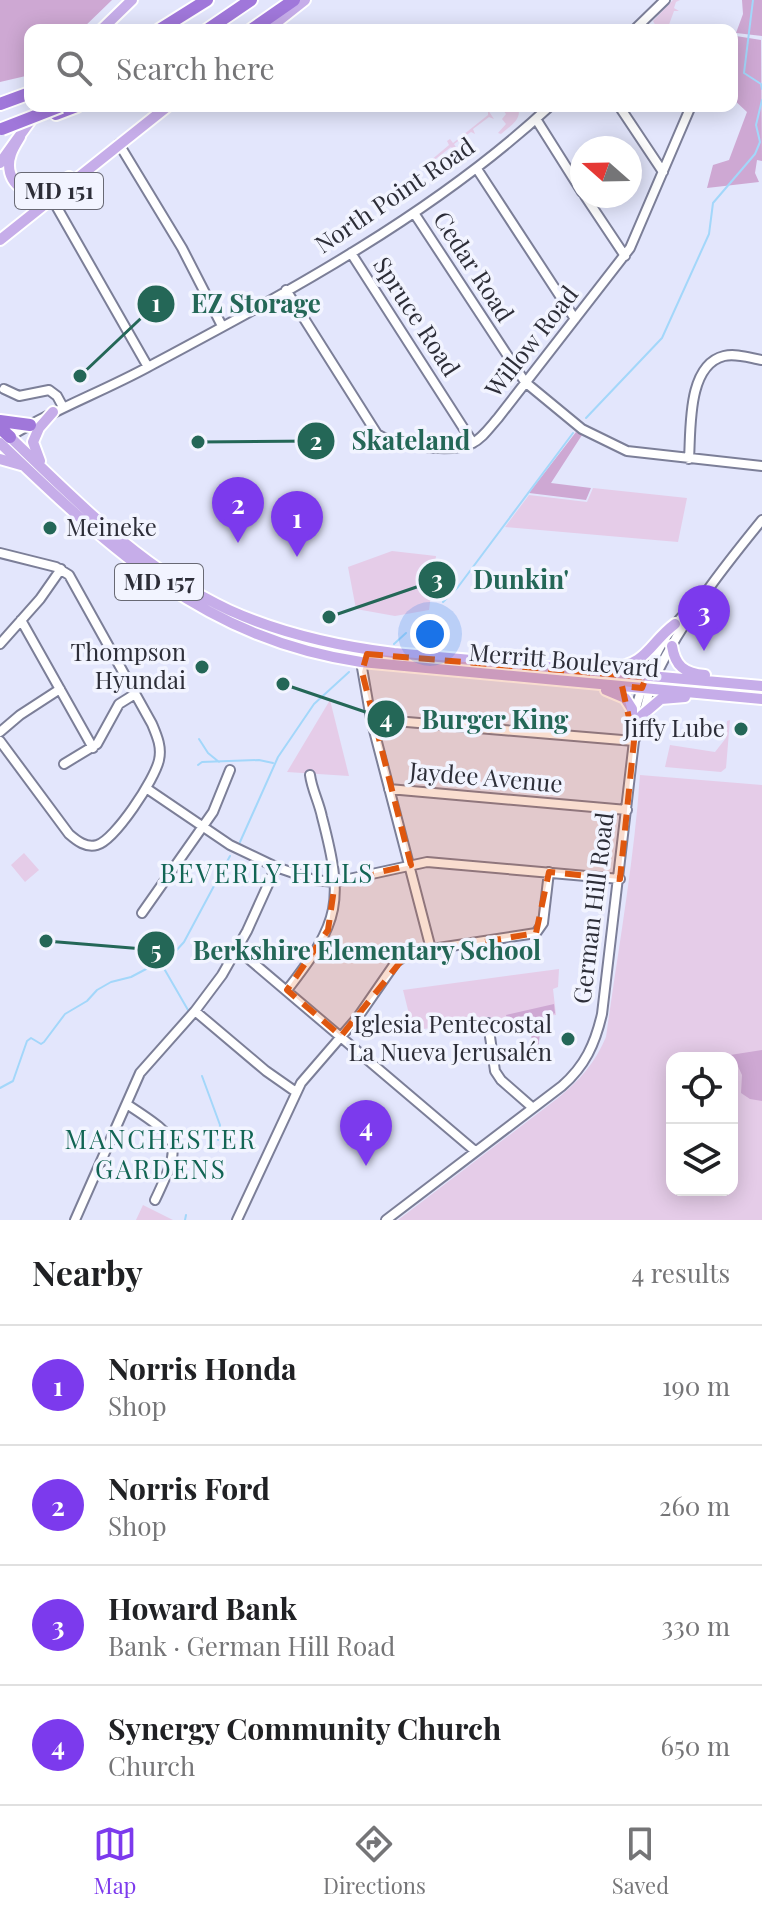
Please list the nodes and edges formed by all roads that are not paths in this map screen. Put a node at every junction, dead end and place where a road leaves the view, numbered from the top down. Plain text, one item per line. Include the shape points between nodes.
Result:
1 (132, 0) edge
2 (197, 0) edge
3 (207, 0) edge
4 (251, 0) edge
5 (294, 0) edge
6 (305, 0) edge
7 (665, 0) edge
8 (645, 20) junction
9 (107, 24) edge
10 (160, 24) edge
11 (169, 24) edge
12 (216, 24) edge
13 (260, 24) edge
14 (275, 24) edge
15 (641, 24) edge
16 (648, 24) edge
17 (24, 95) edge
18 (0, 104) edge
19 (37, 112) edge
20 (52, 112) edge
21 (160, 112) edge
22 (544, 112) edge
23 (623, 112) edge
24 (688, 112) edge
25 (536, 119) junction
26 (1, 130) edge
27 (20, 137) junction
28 (119, 144) junction
29 (98, 160) junction
30 (0, 163) edge
31 (477, 169) junction
32 (663, 172) junction
33 (570, 173) edge
34 (51, 197) junction
35 (592, 208) edge
36 (414, 213) junction
37 (0, 240) edge
38 (351, 253) junction
39 (625, 256) junction
40 (286, 290) junction
41 (575, 319) junction
42 (222, 326) junction
43 (762, 360) edge
44 (148, 367) junction
45 (525, 382) junction
46 (4, 389) dead end
47 (58, 410) junction
48 (0, 421) edge
49 (30, 425) junction
50 (2, 439) edge
51 (473, 443) junction
52 (0, 459) edge
53 (689, 459) junction
54 (24, 466) junction
55 (762, 466) edge
56 (52, 475) junction
57 (762, 520) edge
58 (0, 553) edge
59 (61, 569) junction
60 (697, 603) junction
61 (21, 620) junction
62 (675, 624) junction
63 (0, 644) edge
64 (672, 646) junction
65 (363, 649) junction
66 (394, 653) junction
67 (320, 654) junction
68 (361, 662) junction
69 (597, 671) junction
70 (651, 677) junction
71 (564, 680) junction
72 (758, 686) edge
73 (646, 688) junction
74 (60, 689) junction
75 (135, 694) junction
76 (722, 695) junction
77 (762, 699) edge
78 (641, 716) junction
79 (371, 719) junction
80 (632, 726) junction
81 (0, 732) edge
82 (0, 741) edge
83 (634, 741) junction
84 (93, 748) junction
85 (64, 764) dead end
86 (230, 770) dead end
87 (310, 775) dead end
88 (146, 788) junction
89 (389, 789) junction
90 (627, 810) junction
91 (203, 828) junction
92 (411, 865) junction
93 (276, 867) junction
94 (549, 872) junction
95 (620, 879) junction
96 (335, 882) junction
97 (142, 913) dead end
98 (237, 949) junction
99 (431, 949) junction
100 (287, 990) junction
101 (195, 1011) junction
102 (488, 1023) dead end
103 (341, 1036) junction
104 (296, 1092) junction
105 (128, 1105) junction
106 (533, 1108) junction
107 (475, 1151) junction
108 (155, 1200) dead end
109 (75, 1220) edge
110 (237, 1220) edge
111 (386, 1220) edge

1 - 9 main road
2 - 10 highway
3 - 11 highway
4 - 12 highway
5 - 13 highway
6 - 14 main road
7 - 8 street
8 - 15 street
8 - 16 street
17 - 18 highway
19 - 27 main road, MD 151
20 - 26 highway, bridge
21 - 28 main road, MD 151
22 - 25 street, North Point Road
23 - 32 street
24 - 32 street, Willow Road
25 - 31 street, North Point Road
25 - 33 street
27 - 29 main road via 11,154 10,173 26,191 43,190
27 - 30 main road, MD 151
28 - 29 main road, MD 151
28 - 42 street
29 - 34 main road, MD 151
31 - 36 street, North Point Road
31 - 41 street
32 - 39 street, Willow Road
34 - 37 main road, MD 151
34 - 44 street
35 - 39 street
36 - 38 street, North Point Road
36 - 45 street, Cedar Road
38 - 40 street, North Point Road
38 - 51 street, Spruce Road
39 - 41 street, Willow Road
40 - 42 street, North Point Road
40 - 51 street via 377,434 405,444 458,448
41 - 45 street, Willow Road
42 - 44 street, North Point Road
43 - 53 street via 725,356 705,368 696,387
44 - 47 street, North Point Road
45 - 51 street, Willow Road
45 - 53 street, Cedar Road via 604,442 627,451
46 - 47 street via 19,396 49,390 57,396
47 - 49 street, North Point Road
47 - 56 main road via 33,442
48 - 49 highway
49 - 50 street, North Point Road
50 - 54 main road, Merritt Boulevard / MD 157
50 - 56 main road, Merritt Boulevard / MD 157
52 - 54 main road
53 - 55 street, Cedar Road
54 - 67 main road, Merritt Boulevard / MD 157 via 131,562 185,600 243,629
56 - 65 main road, Merritt Boulevard / MD 157 via 127,544 213,602 286,631
57 - 60 street, German Hill Road
58 - 59 street
59 - 61 street
59 - 75 street
60 - 62 street, German Hill Road
60 - 64 street, German Hill Road
61 - 63 street
61 - 74 street
62 - 69 main road via 641,660
62 - 70 street, German Hill Road
64 - 70 street, German Hill Road
64 - 72 main road via 677,664 688,672 754,681
65 - 66 main road, Merritt Boulevard / MD 157
65 - 67 main road via 357,655
66 - 68 main road via 367,654
66 - 69 main road, Merritt Boulevard / MD 157
67 - 68 main road, Merritt Boulevard / MD 157
68 - 71 main road, Merritt Boulevard / MD 157
68 - 79 street
69 - 70 main road, Merritt Boulevard / MD 157
70 - 72 main road, Merritt Boulevard / MD 157
70 - 73 street, German Hill Road
71 - 73 main road, Merritt Boulevard / MD 157
71 - 80 main road via 567,686 620,694 632,709
73 - 76 main road, Merritt Boulevard / MD 157
73 - 78 street, German Hill Road
73 - 80 street, German Hill Road
74 - 81 street
74 - 84 street
75 - 84 street via 119,704
75 - 88 street via 159,745 157,768
76 - 77 main road, Merritt Boulevard / MD 157
76 - 78 main road via 661,699
78 - 83 street, German Hill Road
79 - 83 street
79 - 89 street
80 - 83 street, German Hill Road
82 - 88 street via 81,844 95,846 108,839
83 - 90 street, German Hill Road
84 - 85 street
86 - 91 street
87 - 96 street
88 - 91 street
89 - 90 street, Jaydee Avenue
89 - 92 street
90 - 95 street, German Hill Road
91 - 93 street
91 - 97 street
92 - 94 street via 436,862
92 - 96 street
92 - 99 street
93 - 96 street
93 - 98 street
94 - 95 street
94 - 99 street via 543,923 536,933
95 - 106 street, German Hill Road via 593,1048 570,1080
96 - 100 street via 328,930
98 - 100 street
98 - 101 street
99 - 103 street via 396,962
100 - 103 street
101 - 104 street
101 - 105 street via 146,1064
102 - 106 street via 495,1071
103 - 104 street
103 - 107 street
104 - 110 street
105 - 108 street via 160,1128 173,1146 172,1163
105 - 109 street
106 - 107 street, German Hill Road
107 - 111 street, German Hill Road

